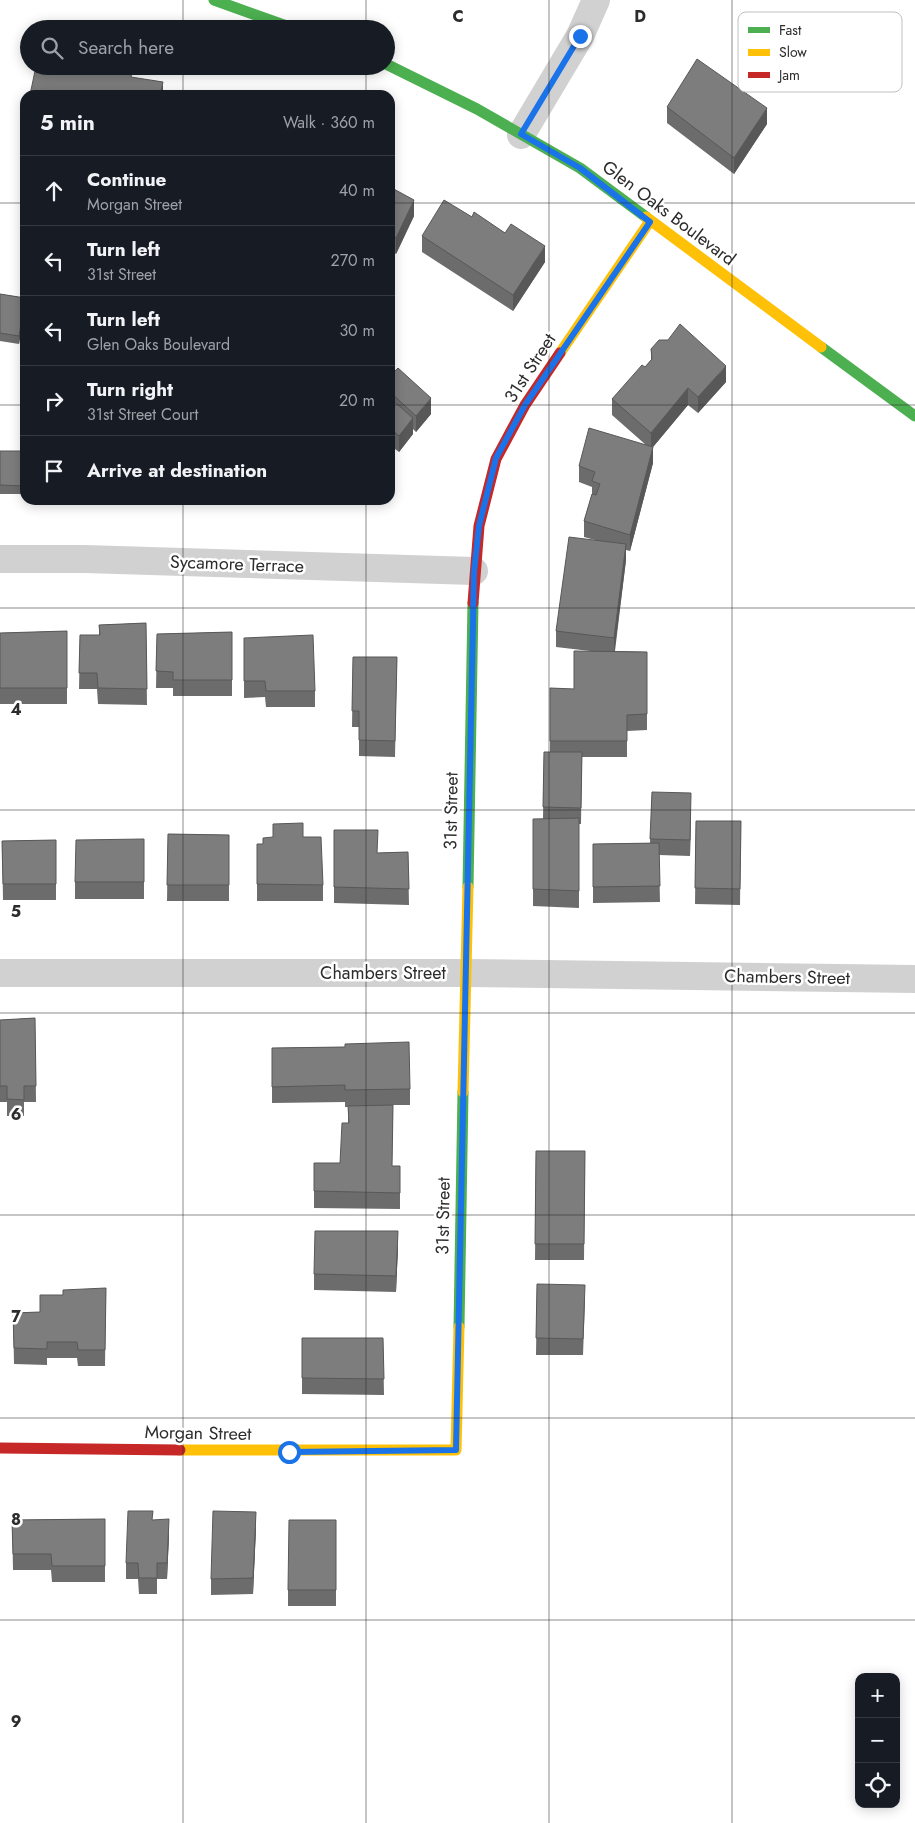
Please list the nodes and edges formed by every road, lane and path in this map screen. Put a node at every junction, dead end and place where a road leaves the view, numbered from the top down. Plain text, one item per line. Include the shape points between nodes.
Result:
1 (214, 0) edge
2 (596, 0) edge
3 (270, 20) edge
4 (395, 68) edge
5 (521, 134) junction
6 (650, 222) junction
7 (915, 416) edge
8 (0, 559) edge
9 (474, 572) junction
10 (466, 973) junction
11 (0, 974) edge
12 (915, 979) edge
13 (0, 1448) edge
14 (456, 1450) joint

1 - 3 street
2 - 5 street via 580,36
4 - 5 street, Glen Oaks Boulevard
5 - 6 street, Glen Oaks Boulevard via 580,168
6 - 7 street, Glen Oaks Boulevard
6 - 9 street, 31st Street via 525,405 496,458 479,526
8 - 9 street, Sycamore Terrace
9 - 10 street, 31st Street
10 - 11 street, Chambers Street
10 - 12 street, Chambers Street
10 - 14 street, 31st Street
13 - 14 street, Morgan Street via 289,1452

